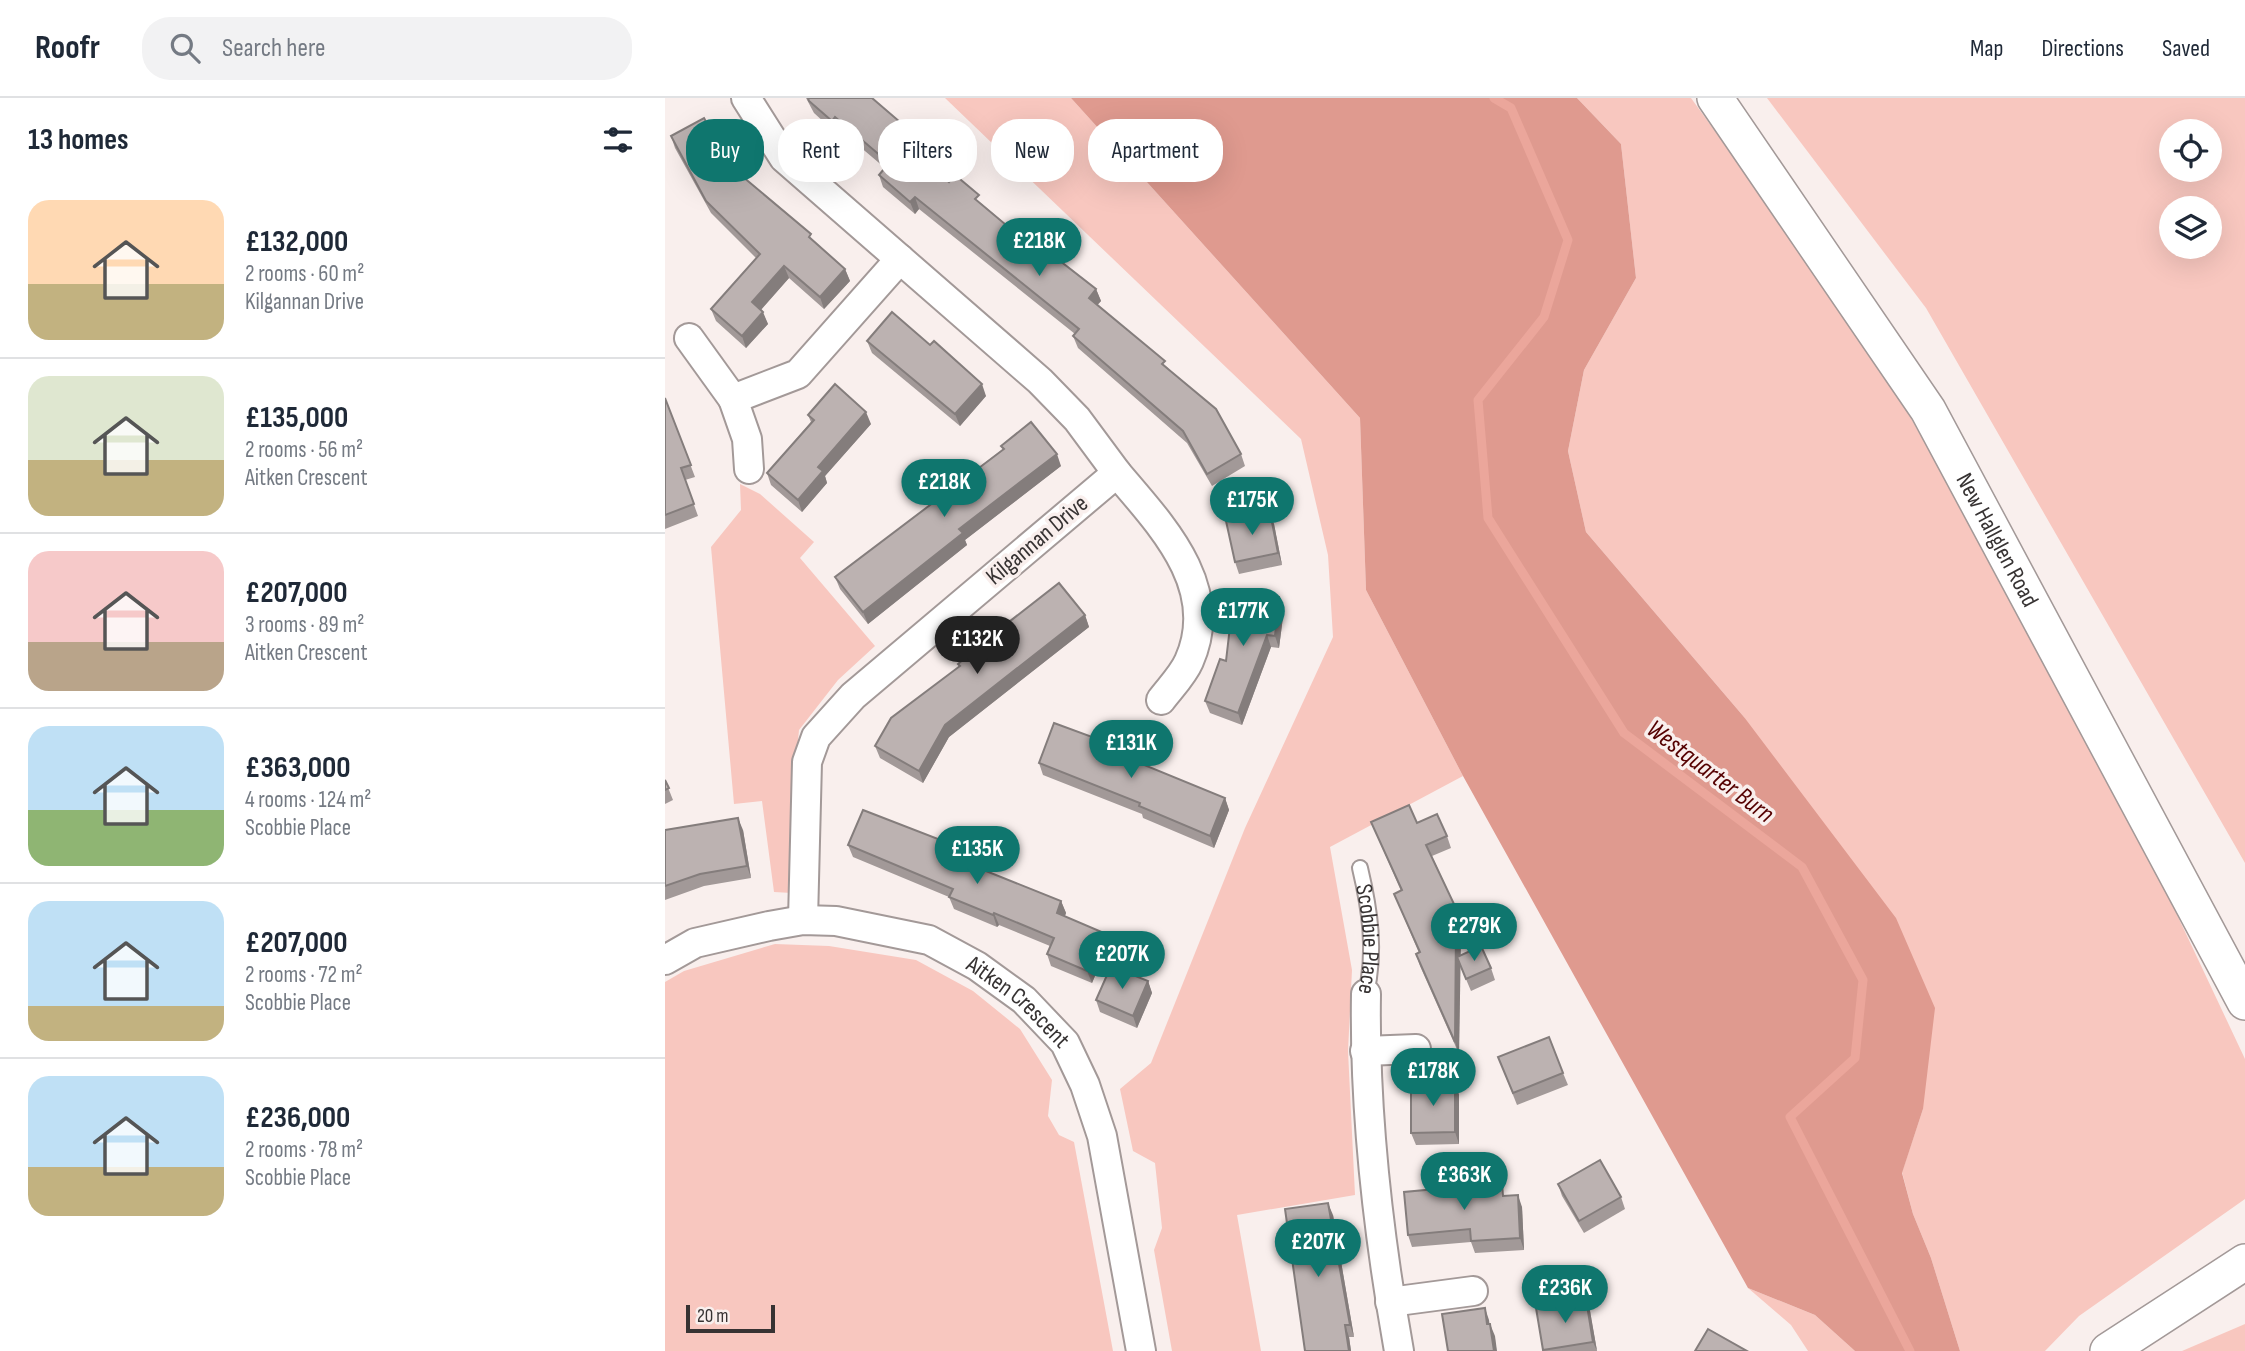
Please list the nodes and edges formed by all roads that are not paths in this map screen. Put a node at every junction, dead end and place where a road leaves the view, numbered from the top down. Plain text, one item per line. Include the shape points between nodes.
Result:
1 (746, 98) edge
2 (1715, 98) edge
3 (900, 259) junction
4 (689, 338) dead end
5 (733, 398) junction
6 (750, 469) dead end
7 (1117, 473) junction
8 (1161, 701) dead end
9 (1360, 868) dead end
10 (803, 920) junction
11 (665, 960) edge
12 (1366, 994) joint
13 (2245, 1002) edge
14 (1416, 1049) dead end
15 (1365, 1051) junction
16 (2245, 1262) edge
17 (1473, 1291) dead end
18 (1390, 1302) junction
19 (1140, 1351) edge
20 (1399, 1351) edge
21 (2108, 1351) edge

1 - 3 street via 784,158
2 - 13 street, New Hallglen Road via 1928,410
3 - 5 street via 798,374
3 - 7 street via 1040,381 1077,419
4 - 5 street
5 - 6 street via 747,439
7 - 8 street via 1166,531 1192,580 1199,606 1188,662
7 - 10 street, Kilgannan Drive via 853,696 816,737 807,762
9 - 12 lane, Scobbie Place via 1369,907 1372,967
10 - 11 street, Aitken Crescent via 695,943
10 - 19 street, Aitken Crescent via 836,921 929,940 977,966 1024,1000 1065,1043 1102,1136
12 - 15 street, Scobbie Place
14 - 15 street
15 - 18 street, Scobbie Place via 1373,1184
16 - 21 street
17 - 18 street
18 - 20 street, Scobbie Place

